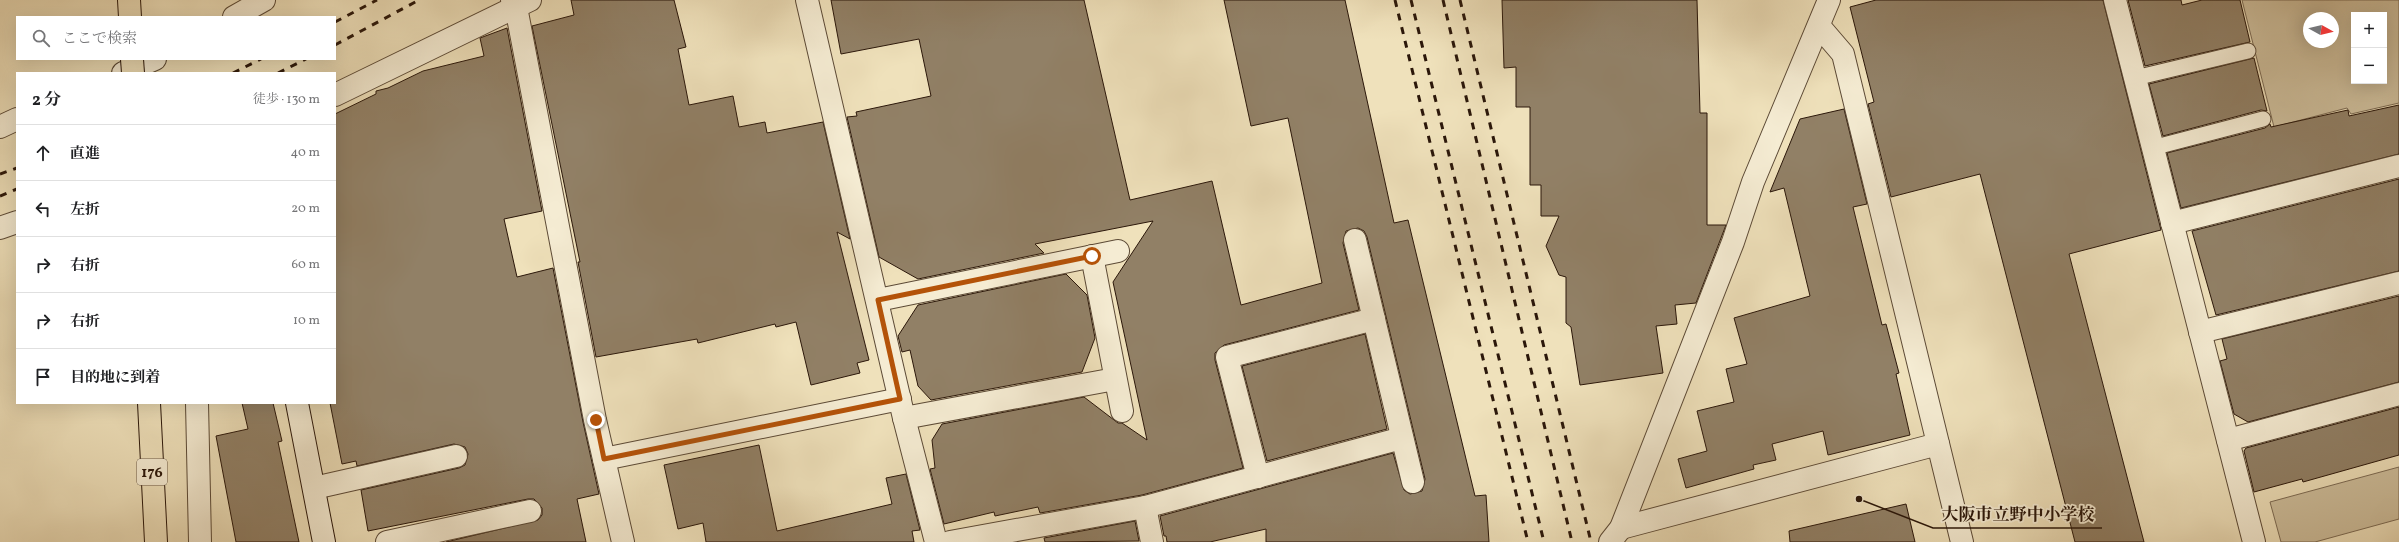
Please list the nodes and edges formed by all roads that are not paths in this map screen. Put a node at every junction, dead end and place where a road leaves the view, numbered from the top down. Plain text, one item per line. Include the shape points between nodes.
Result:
1 (129, 0) edge
2 (264, 0) edge
3 (807, 0) edge
4 (1829, 0) edge
5 (2115, 0) edge
6 (519, 2) edge
7 (130, 16) edge
8 (236, 16) edge
9 (1819, 26) junction
10 (2248, 50) dead end
11 (132, 60) edge
12 (153, 60) edge
13 (125, 72) edge
14 (133, 72) edge
15 (2135, 78) junction
16 (336, 94) edge
17 (16, 119) edge
18 (2263, 119) dead end
19 (0, 127) edge
20 (2152, 148) junction
21 (2399, 166) edge
22 (16, 222) edge
23 (2172, 223) junction
24 (0, 228) edge
25 (1355, 240) dead end
26 (1118, 251) dead end
27 (1092, 256) junction
28 (2399, 283) edge
29 (878, 300) junction
30 (1374, 319) junction
31 (2200, 332) junction
32 (1115, 379) junction
33 (2399, 394) edge
34 (149, 404) edge
35 (197, 404) edge
36 (297, 404) edge
37 (902, 408) junction
38 (1122, 411) dead end
39 (1402, 438) junction
40 (2228, 440) junction
41 (1938, 444) junction
42 (456, 456) dead end
43 (604, 459) junction
44 (1258, 477) junction
45 (1413, 482) dead end
46 (314, 488) junction
47 (1145, 507) junction
48 (530, 511) dead end
49 (1615, 535) edge
50 (156, 542) edge
51 (200, 542) edge
52 (324, 542) edge
53 (387, 542) edge
54 (623, 542) edge
55 (936, 542) edge
56 (950, 542) edge
57 (1152, 542) edge
58 (1962, 542) edge
59 (2254, 542) edge

1 - 7 highway
2 - 8 street
3 - 29 street
4 - 9 street
5 - 15 street
6 - 16 street
6 - 43 street
9 - 41 street via 1843,54
9 - 49 street via 1753,182 1733,242
10 - 15 lane
11 - 14 highway, bridge
12 - 13 street
15 - 20 street
17 - 19 street
18 - 20 lane
20 - 23 street
21 - 23 street
22 - 24 street
23 - 31 street
25 - 30 street
26 - 27 street
27 - 29 street
27 - 32 street
28 - 31 street
29 - 37 street
30 - 39 street
30 - 44 street via 1227,357
31 - 40 street
32 - 37 street
32 - 38 street
33 - 40 street
34 - 50 highway, 176
35 - 51 street
36 - 46 street
37 - 43 street
37 - 55 street
39 - 44 street
39 - 45 street
40 - 59 street
41 - 49 street
41 - 58 street
42 - 46 street
43 - 54 street
44 - 47 street
46 - 52 street
47 - 56 street
47 - 57 street
48 - 53 street

